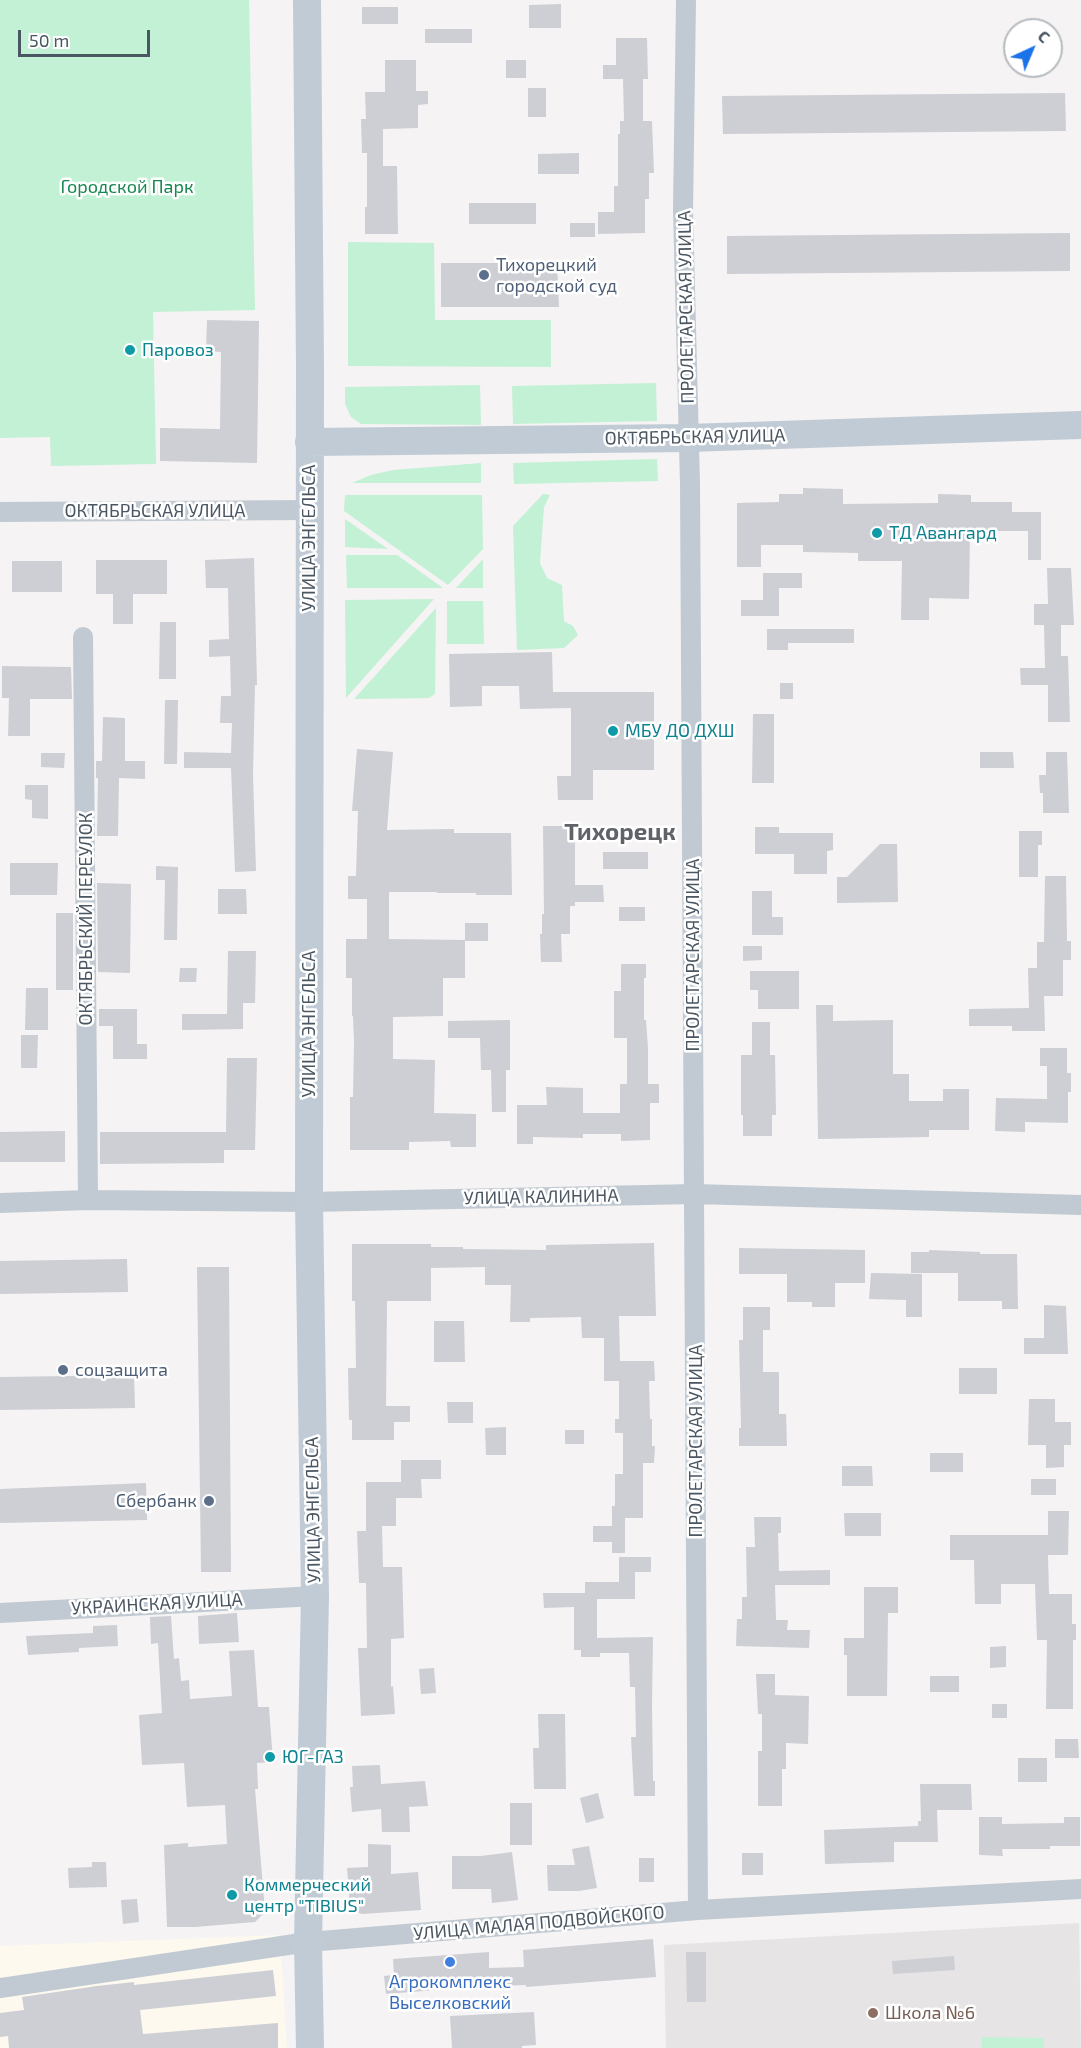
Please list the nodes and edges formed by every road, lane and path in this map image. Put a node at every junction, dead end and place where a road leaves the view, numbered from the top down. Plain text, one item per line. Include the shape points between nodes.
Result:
1 (307, 0) edge
2 (686, 0) edge
3 (1081, 425) edge
4 (688, 438) junction
5 (309, 442) junction
6 (309, 510) junction
7 (0, 512) edge
8 (83, 637) dead end
9 (695, 1194) junction
10 (88, 1200) junction
11 (309, 1202) junction
12 (0, 1203) edge
13 (1081, 1205) edge
14 (315, 1596) junction
15 (0, 1613) edge
16 (1081, 1888) edge
17 (698, 1910) junction
18 (308, 1942) junction
19 (0, 1988) edge
20 (310, 2048) edge

1 - 5 main road, УЛИЦА ЭНГЕЛЬСА
2 - 4 street, ПРОЛЕТАРСКАЯ УЛИЦА via 683,210
3 - 4 main road, ОКТЯБРЬСКАЯ УЛИЦА
4 - 5 main road, ОКТЯБРЬСКАЯ УЛИЦА
4 - 9 street, ПРОЛЕТАРСКАЯ УЛИЦА
5 - 6 main road, УЛИЦА ЭНГЕЛЬСА
6 - 7 street, ОКТЯБРЬСКАЯ УЛИЦА
6 - 11 main road, УЛИЦА ЭНГЕЛЬСА
8 - 10 street, ОКТЯБРЬСКИЙ ПЕРЕУЛОК
9 - 11 street, УЛИЦА КАЛИНИНА
9 - 13 street, УЛИЦА КАЛИНИНА
9 - 17 street, ПРОЛЕТАРСКАЯ УЛИЦА
10 - 11 street, УЛИЦА КАЛИНИНА
10 - 12 street, УЛИЦА КАЛИНИНА
11 - 14 main road, УЛИЦА ЭНГЕЛЬСА
14 - 15 street, УКРАИНСКАЯ УЛИЦА
14 - 18 main road, УЛИЦА ЭНГЕЛЬСА
16 - 17 street, УЛИЦА МАЛАЯ ПОДВОЙСКОГО
17 - 18 street, УЛИЦА МАЛАЯ ПОДВОЙСКОГО
18 - 19 street, УЛИЦА МАЛАЯ ПОДВОЙСКОГО
18 - 20 main road, УЛИЦА ЭНГЕЛЬСА

